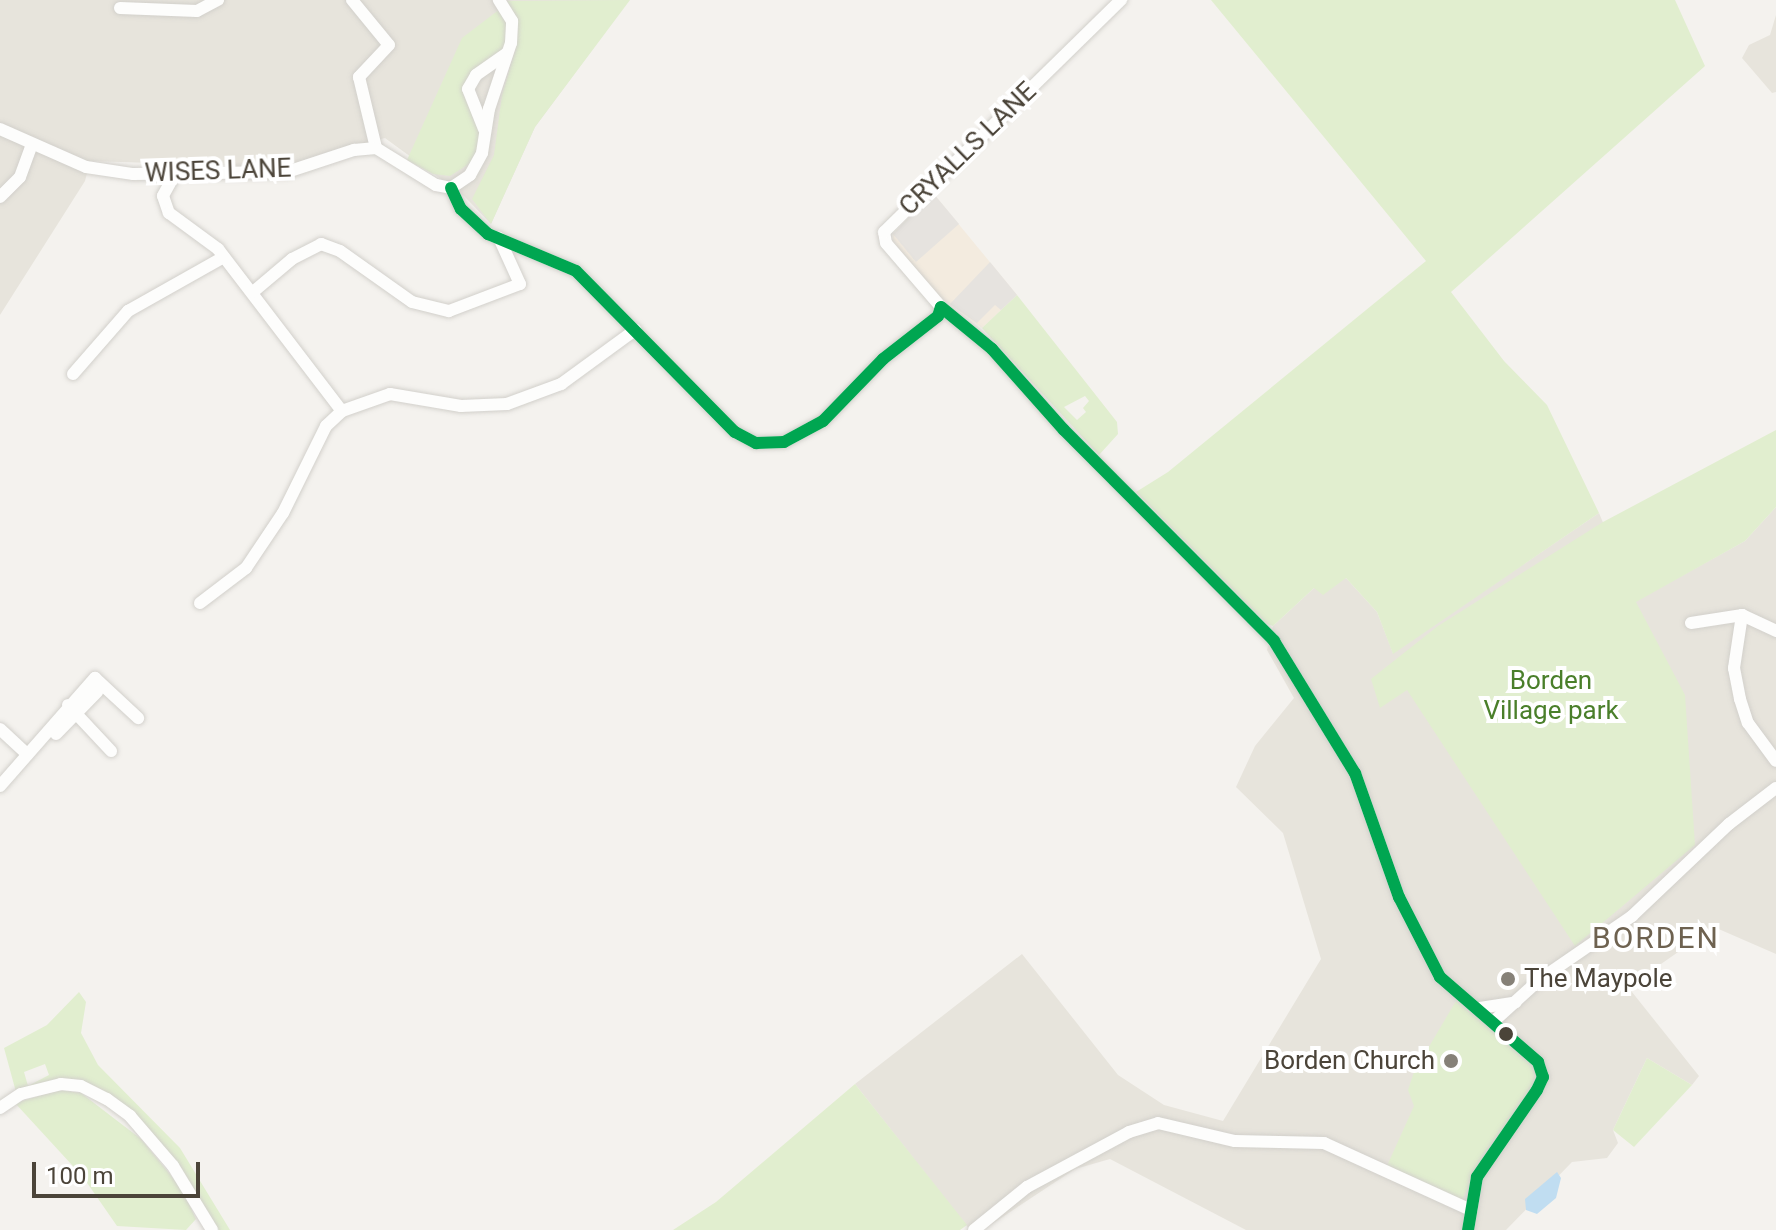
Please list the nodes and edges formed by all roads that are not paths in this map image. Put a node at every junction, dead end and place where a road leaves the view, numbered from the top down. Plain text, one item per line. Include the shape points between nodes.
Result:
1 (218, 0) edge
2 (352, 0) edge
3 (499, 0) edge
4 (1121, 0) edge
5 (120, 8) dead end
6 (509, 52) junction
7 (0, 129) edge
8 (485, 132) junction
9 (31, 147) junction
10 (376, 148) junction
11 (175, 174) junction
12 (451, 188) junction
13 (0, 197) edge
14 (499, 238) junction
15 (224, 257) junction
16 (253, 292) junction
17 (941, 307) junction
18 (635, 330) junction
19 (73, 374) dead end
20 (342, 411) junction
21 (200, 603) dead end
22 (1742, 615) junction
23 (1691, 623) dead end
24 (1776, 631) edge
25 (72, 710) junction
26 (138, 718) dead end
27 (0, 729) edge
28 (56, 734) dead end
29 (111, 751) dead end
30 (27, 754) junction
31 (1776, 761) edge
32 (0, 786) edge
33 (1776, 788) edge
34 (1516, 1002) junction
35 (1480, 1008) junction
36 (1494, 1021) junction
37 (0, 1108) edge
38 (1471, 1210) junction
39 (212, 1230) edge
40 (974, 1230) edge
41 (1468, 1230) edge

1 - 5 street via 197,11
2 - 10 street via 389,45 359,77
3 - 6 street via 512,21
4 - 17 street, CRYALLS LANE via 884,232 886,243
6 - 8 street
6 - 8 street via 476,75 468,89
7 - 9 street, WISES LANE
8 - 12 street via 475,166
9 - 11 street, WISES LANE via 107,172
9 - 13 street via 20,177
10 - 11 street, WISES LANE via 287,172
10 - 12 street via 436,185
11 - 15 street via 163,196 169,213
12 - 14 street via 461,209
14 - 16 street via 520,284 462,308 421,307 340,251 321,244 292,259
14 - 18 street via 576,271
15 - 16 street
15 - 19 street via 128,311
16 - 20 street
17 - 18 street via 938,316 883,359 823,421 784,442 756,443 735,432
17 - 35 street via 992,349 1064,430 1274,641 1355,773 1412,928 1440,977
18 - 20 street via 561,384 507,404 461,406 390,394
20 - 21 street via 326,426 283,513 246,568
22 - 23 street
22 - 24 street
22 - 31 street via 1734,668 1740,699 1748,723
25 - 26 street via 96,685
25 - 28 street
25 - 29 street
25 - 30 street
27 - 30 street
30 - 32 street
33 - 34 street via 1729,824 1632,916
34 - 35 street
34 - 36 street
35 - 36 street
36 - 38 street via 1538,1062 1543,1077 1490,1152 1477,1177
37 - 39 street via 21,1094 61,1084 81,1086 107,1099 130,1116 173,1166
38 - 40 street via 1324,1143 1235,1141 1158,1123 1129,1132 1027,1187
38 - 41 street

